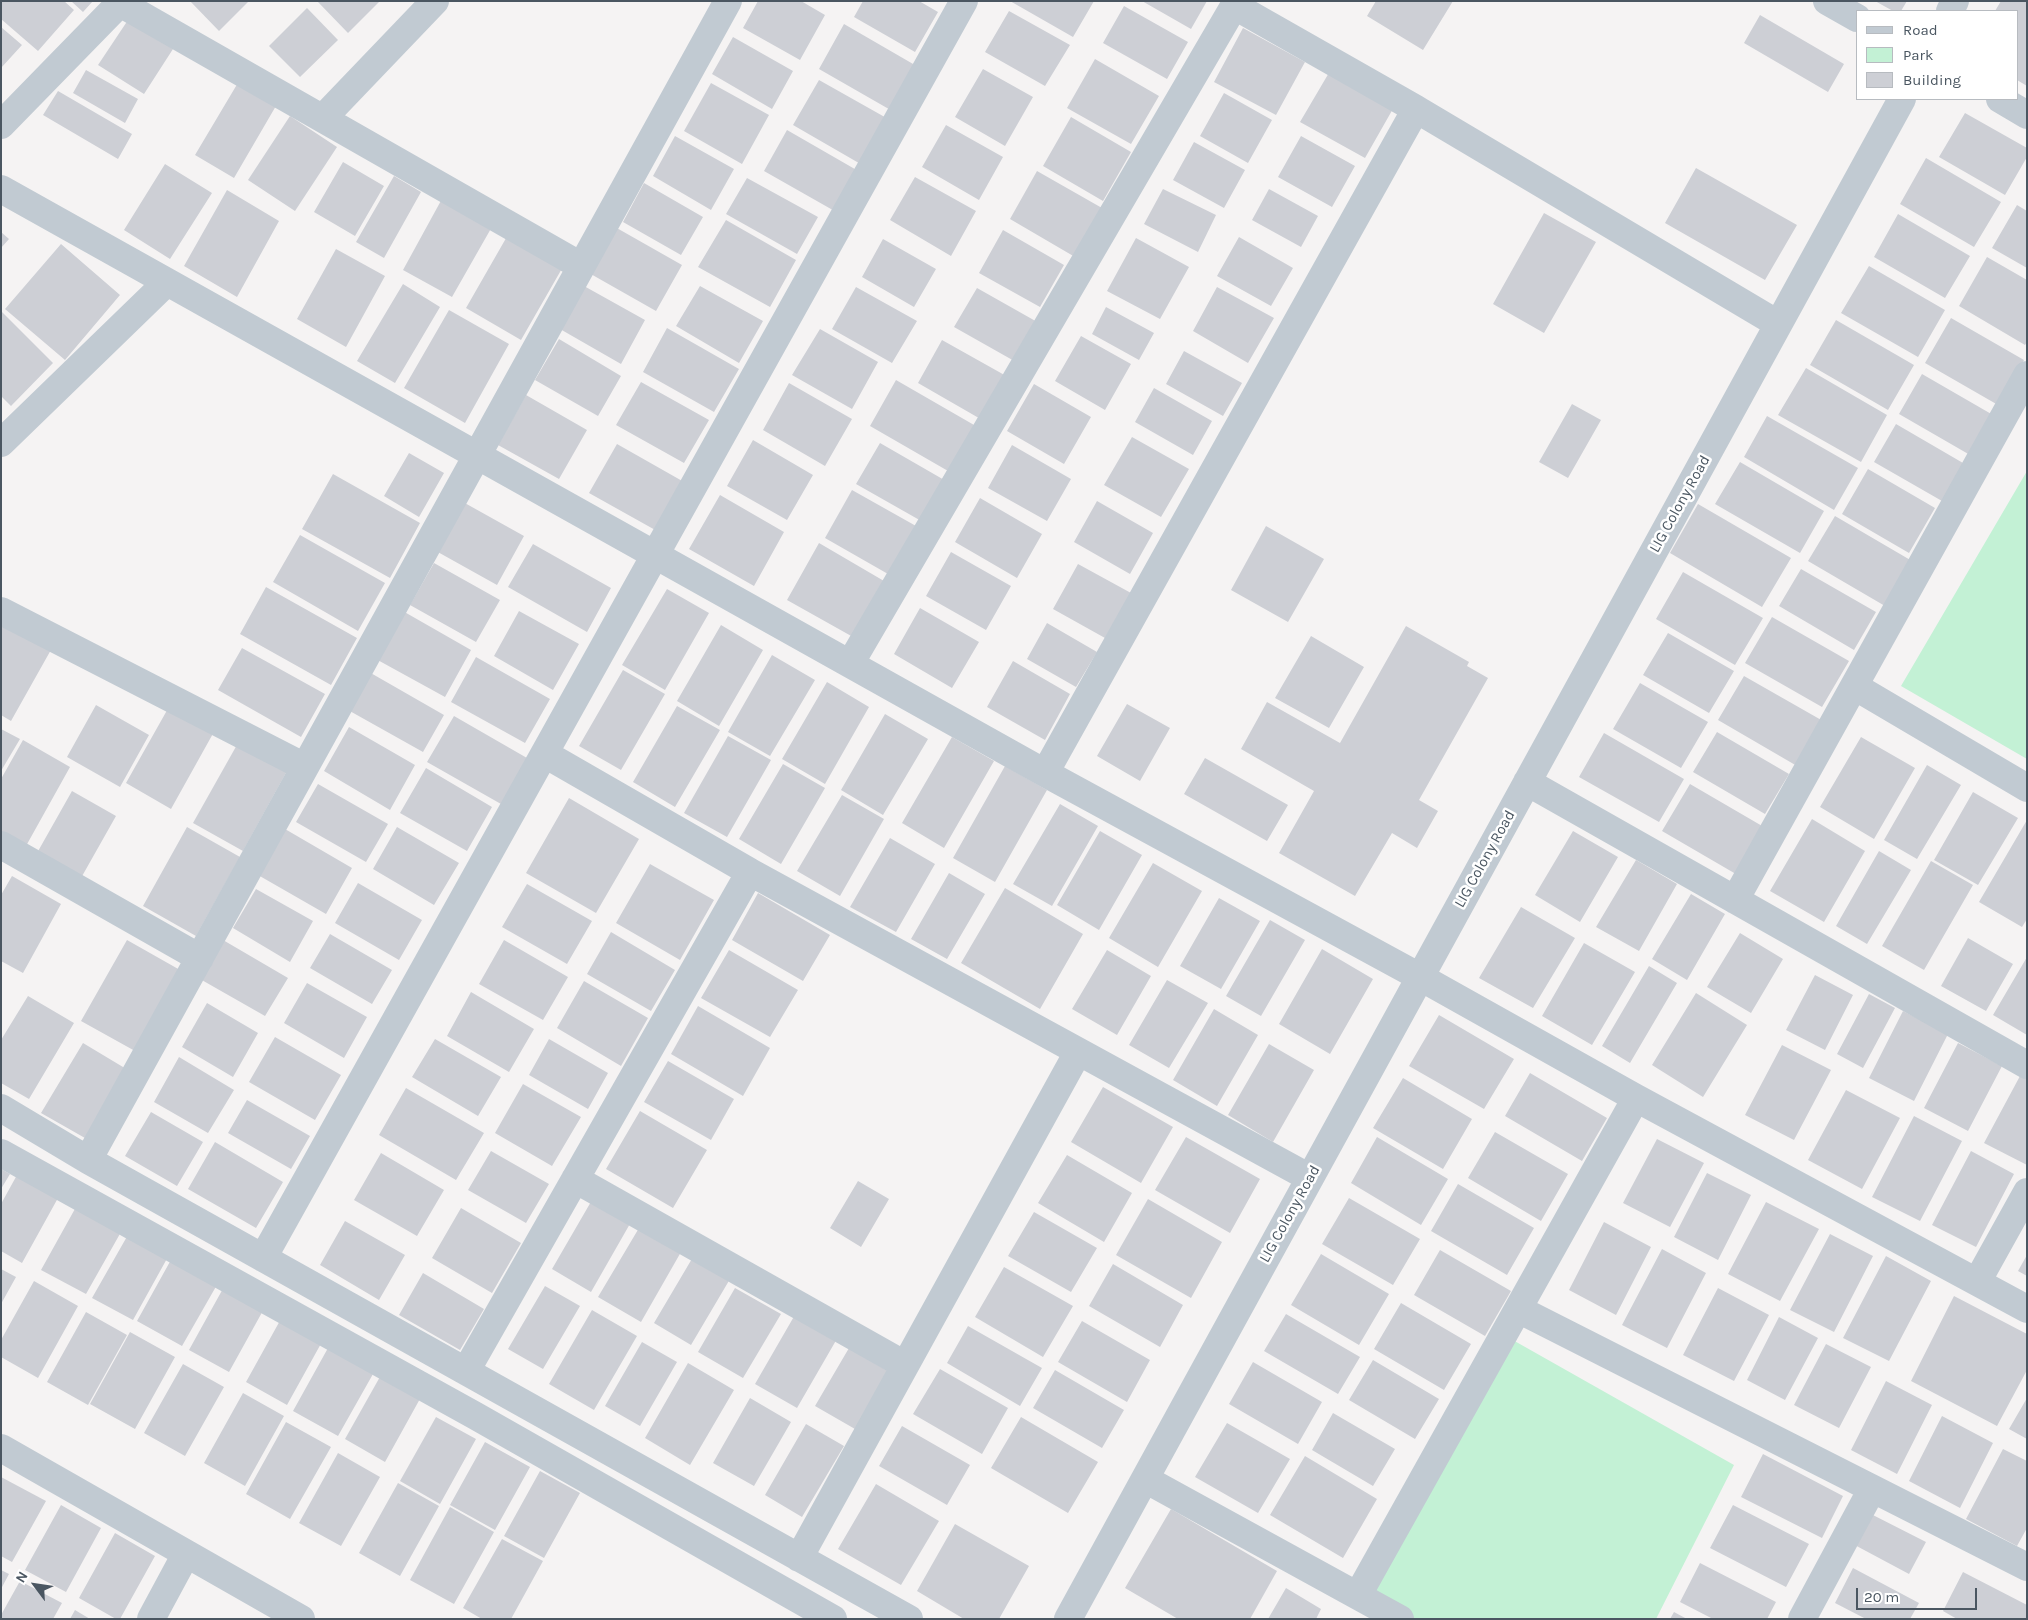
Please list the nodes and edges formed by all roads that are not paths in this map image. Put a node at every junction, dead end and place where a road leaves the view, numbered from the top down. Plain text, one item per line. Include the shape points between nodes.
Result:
1 (435, 1) edge
2 (728, 1) edge
3 (964, 1) edge
4 (1827, 1) edge
5 (121, 2) edge
6 (1236, 3) edge
7 (1856, 17) edge
8 (1901, 100) edge
9 (2002, 100) edge
10 (1416, 109) junction
11 (2027, 115) edge
12 (323, 118) junction
13 (1, 125) edge
14 (1, 189) edge
15 (581, 266) junction
16 (167, 282) junction
17 (1778, 324) junction
18 (2025, 383) edge
19 (1, 443) edge
20 (478, 456) junction
21 (656, 555) junction
22 (1, 611) edge
23 (850, 664) junction
24 (1854, 686) junction
25 (545, 754) junction
26 (305, 767) junction
27 (1045, 773) junction
28 (1527, 782) junction
29 (2027, 788) edge
30 (1, 845) edge
31 (750, 872) junction
32 (1735, 900) junction
33 (200, 958) junction
34 (1420, 977) junction
35 (1078, 1052) junction
36 (2027, 1065) edge
37 (1636, 1098) junction
38 (1, 1108) edge
39 (1, 1153) edge
40 (88, 1160) junction
41 (1310, 1178) junction
42 (575, 1179) junction
43 (2027, 1192) edge
44 (263, 1258) junction
45 (1977, 1282) junction
46 (1518, 1309) junction
47 (2027, 1309) edge
48 (905, 1365) junction
49 (466, 1371) junction
50 (1, 1448) edge
51 (1144, 1479) junction
52 (1872, 1489) junction
53 (186, 1554) junction
54 (799, 1558) junction
55 (2027, 1567) edge
56 (1358, 1595) junction
57 (151, 1619) edge
58 (301, 1619) edge
59 (833, 1619) edge
60 (909, 1619) edge
61 (1068, 1619) edge
62 (1400, 1619) edge
63 (1802, 1619) edge

1 - 12 street
2 - 15 street
3 - 21 street
4 - 7 street
5 - 12 street
5 - 13 street
6 - 10 street
6 - 23 street
8 - 17 street, LIG Colony Road
9 - 11 street
10 - 17 street
10 - 27 street
12 - 15 street
14 - 16 street
15 - 20 street
16 - 19 street
16 - 20 street
17 - 28 street, LIG Colony Road
18 - 24 street
20 - 21 street
20 - 26 street
21 - 23 street
21 - 25 street
22 - 26 street
23 - 27 street
24 - 29 street
24 - 32 street
25 - 31 street
25 - 44 street
26 - 33 street
27 - 34 street
28 - 32 street
28 - 34 street, LIG Colony Road
30 - 33 street
31 - 35 street
31 - 42 street
32 - 36 street
33 - 40 street
34 - 37 street
34 - 41 street, LIG Colony Road
35 - 41 street
35 - 48 street
37 - 45 street
37 - 46 street
38 - 40 street
39 - 59 street via 483,1420
40 - 44 street
41 - 51 street, LIG Colony Road
42 - 48 street
42 - 49 street
43 - 45 street
44 - 49 street
45 - 47 street
46 - 52 street
46 - 56 street
48 - 54 street
49 - 54 street
50 - 53 street
51 - 56 street
51 - 61 street, LIG Colony Road
52 - 55 street
52 - 63 street
53 - 57 street
53 - 58 street
54 - 60 street
56 - 62 street

